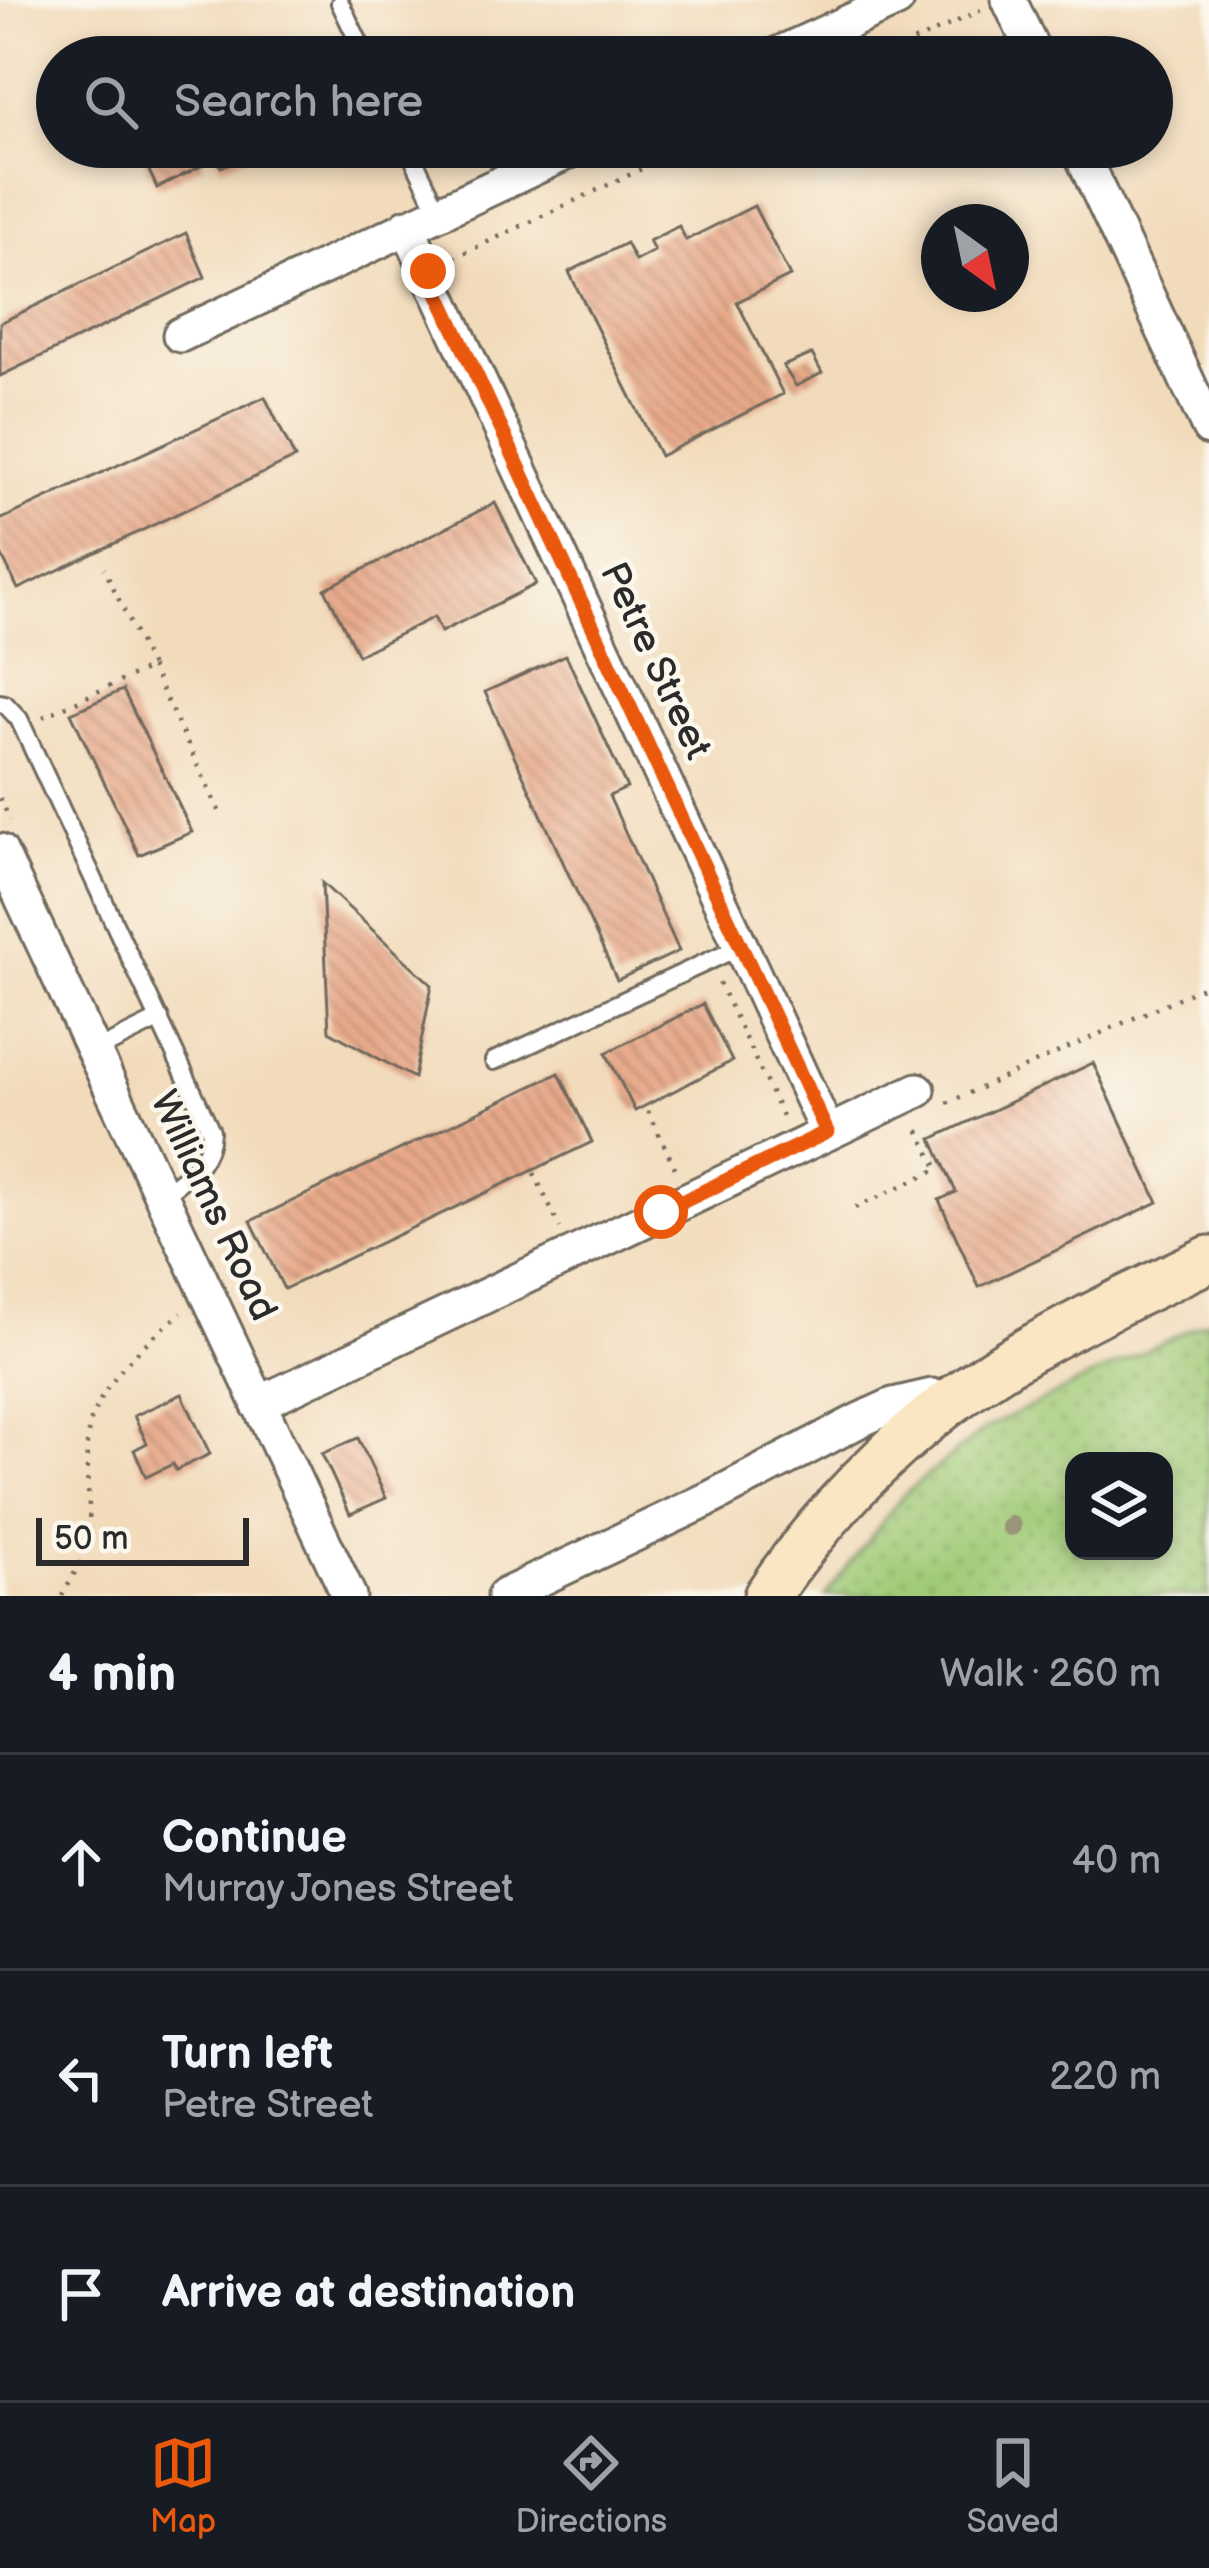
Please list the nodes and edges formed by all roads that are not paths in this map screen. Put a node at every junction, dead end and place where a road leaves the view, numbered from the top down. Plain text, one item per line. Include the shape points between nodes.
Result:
1 (812, 0) edge
2 (896, 0) edge
3 (340, 3) dead end
4 (999, 3) edge
5 (826, 32) junction
6 (356, 36) edge
7 (817, 36) edge
8 (1022, 36) edge
9 (418, 168) edge
10 (533, 168) edge
11 (1088, 168) edge
12 (439, 212) junction
13 (407, 226) junction
14 (180, 335) dead end
15 (1209, 428) edge
16 (0, 703) edge
17 (0, 851) edge
18 (741, 946) junction
19 (160, 1019) junction
20 (95, 1051) junction
21 (494, 1061) dead end
22 (922, 1106) road end
23 (812, 1139) junction
24 (161, 1196) junction
25 (1209, 1259) edge
26 (258, 1404) junction
27 (946, 1406) junction
28 (349, 1596) edge
29 (504, 1596) edge
30 (767, 1596) edge

1 - 5 street
2 - 5 street
3 - 6 lane
4 - 8 street
5 - 7 street
9 - 12 lane
10 - 12 street
11 - 15 street
12 - 13 street
13 - 14 street
13 - 18 street, Petre Street
16 - 19 lane via 19,719
17 - 20 street, Williams Road
18 - 21 lane
18 - 23 street, Petre Street
19 - 20 lane
19 - 24 lane via 211,1131 202,1163
20 - 24 street, Williams Road
22 - 23 street
23 - 26 street
24 - 26 street, Williams Road
25 - 27 main road via 1025,1352
26 - 28 street, Williams Road
27 - 29 street via 932,1396 893,1406
27 - 30 main road via 848,1496

